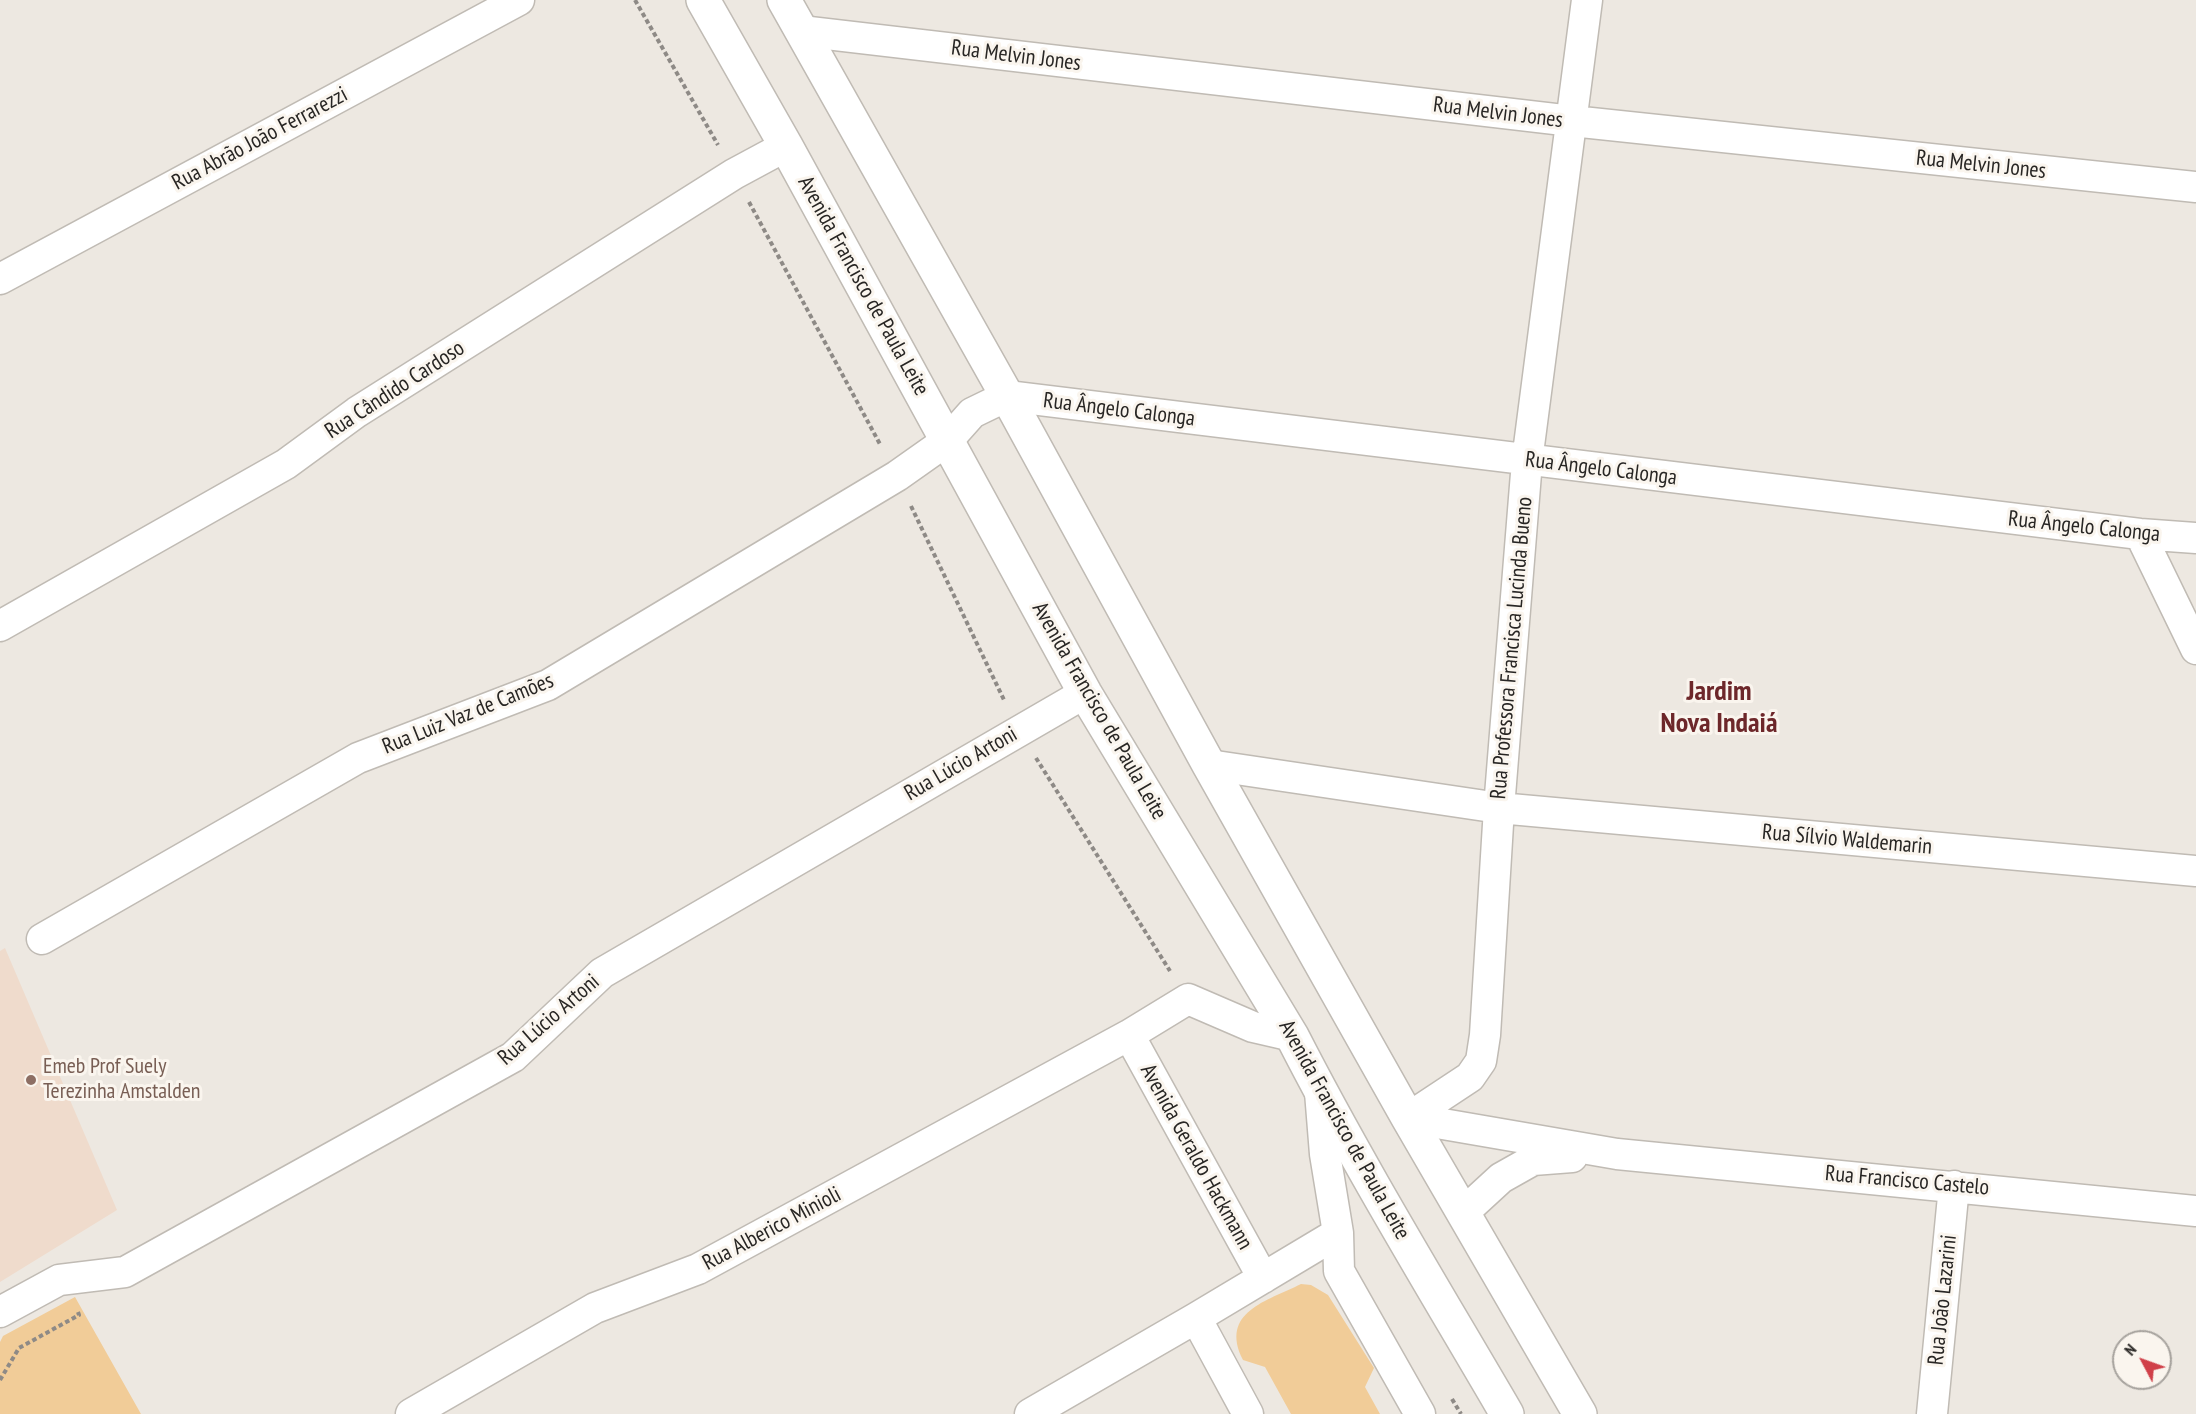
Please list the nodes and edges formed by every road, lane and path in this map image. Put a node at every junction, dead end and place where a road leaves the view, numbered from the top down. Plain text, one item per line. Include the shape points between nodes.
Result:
1 (519, 0) edge
2 (702, 0) edge
3 (784, 0) edge
4 (1587, 0) edge
5 (801, 31) junction
6 (1572, 122) junction
7 (786, 146) junction
8 (2196, 187) edge
9 (0, 279) edge
10 (1007, 396) junction
11 (948, 440) junction
12 (1527, 460) junction
13 (2140, 534) junction
14 (2196, 538) edge
15 (0, 626) edge
16 (2196, 649) edge
17 (1085, 693) junction
18 (1209, 765) junction
19 (1499, 808) junction
20 (2196, 871) edge
21 (42, 939) dead end
22 (1129, 1035) junction
23 (1292, 1036) junction
24 (1320, 1092) junction
25 (1408, 1118) junction
26 (1617, 1154) junction
27 (1954, 1186) junction
28 (2196, 1211) edge
29 (1464, 1212) junction
30 (1338, 1233) junction
31 (1263, 1278) junction
32 (59, 1280) junction
33 (0, 1312) edge
34 (1196, 1318) junction
35 (0, 1380) edge
36 (411, 1414) edge
37 (1030, 1414) edge
38 (1248, 1414) edge
39 (1420, 1414) edge
40 (1507, 1414) edge
41 (1580, 1414) edge
42 (1932, 1414) edge

1 - 9 street, Rua Abrão João Ferrarezzi
2 - 7 main road, Avenida Francisco de Paula Leite
3 - 5 main road
4 - 6 street, Rua Professora Francisca Lucinda Bueno
5 - 6 street, Rua Melvin Jones
5 - 10 main road
6 - 8 street, Rua Melvin Jones
6 - 12 street, Rua Professora Francisca Lucinda Bueno
7 - 11 main road, Avenida Francisco de Paula Leite
7 - 15 street, Rua Cândido Cardoso via 734,174 377,399 286,464
10 - 11 street, Rua Luiz Vaz de Camões via 972,413
10 - 12 street, Rua Ângelo Calonga
10 - 18 main road
11 - 17 main road, Avenida Francisco de Paula Leite
11 - 21 street, Rua Luiz Vaz de Camões via 897,476 548,685 358,758
12 - 13 street, Rua Ângelo Calonga
12 - 19 street, Rua Professora Francisca Lucinda Bueno
13 - 14 street, Rua Ângelo Calonga
13 - 16 street
17 - 23 main road, Avenida Francisco de Paula Leite
17 - 32 street, Rua Lúcio Artoni via 602,973 513,1057 126,1272
18 - 19 street, Rua Sílvio Waldemarin
18 - 25 main road
19 - 20 street, Rua Sílvio Waldemarin
19 - 25 street, Rua Professora Francisca Lucinda Bueno via 1481,1061 1470,1077
22 - 23 street, Rua Alberico Minioli via 1188,999 1253,1027
22 - 31 street, Avenida Geraldo Hackmann
22 - 36 street, Rua Alberico Minioli via 698,1269 595,1308
23 - 24 main road, Avenida Francisco de Paula Leite
24 - 30 street
24 - 40 main road, Avenida Francisco de Paula Leite
25 - 26 street, Rua Francisco Castelo
25 - 29 main road
26 - 27 street, Rua Francisco Castelo
26 - 29 street, Rua Francisco Castelo via 1533,1160 1501,1178
27 - 28 street, Rua Francisco Castelo
27 - 42 street, Rua João Lazarini
29 - 41 main road
30 - 31 street
30 - 39 street via 1339,1271
31 - 34 street
32 - 33 street, Rua Lúcio Artoni
32 - 35 path via 79,1315 19,1348
34 - 37 street
34 - 38 street

